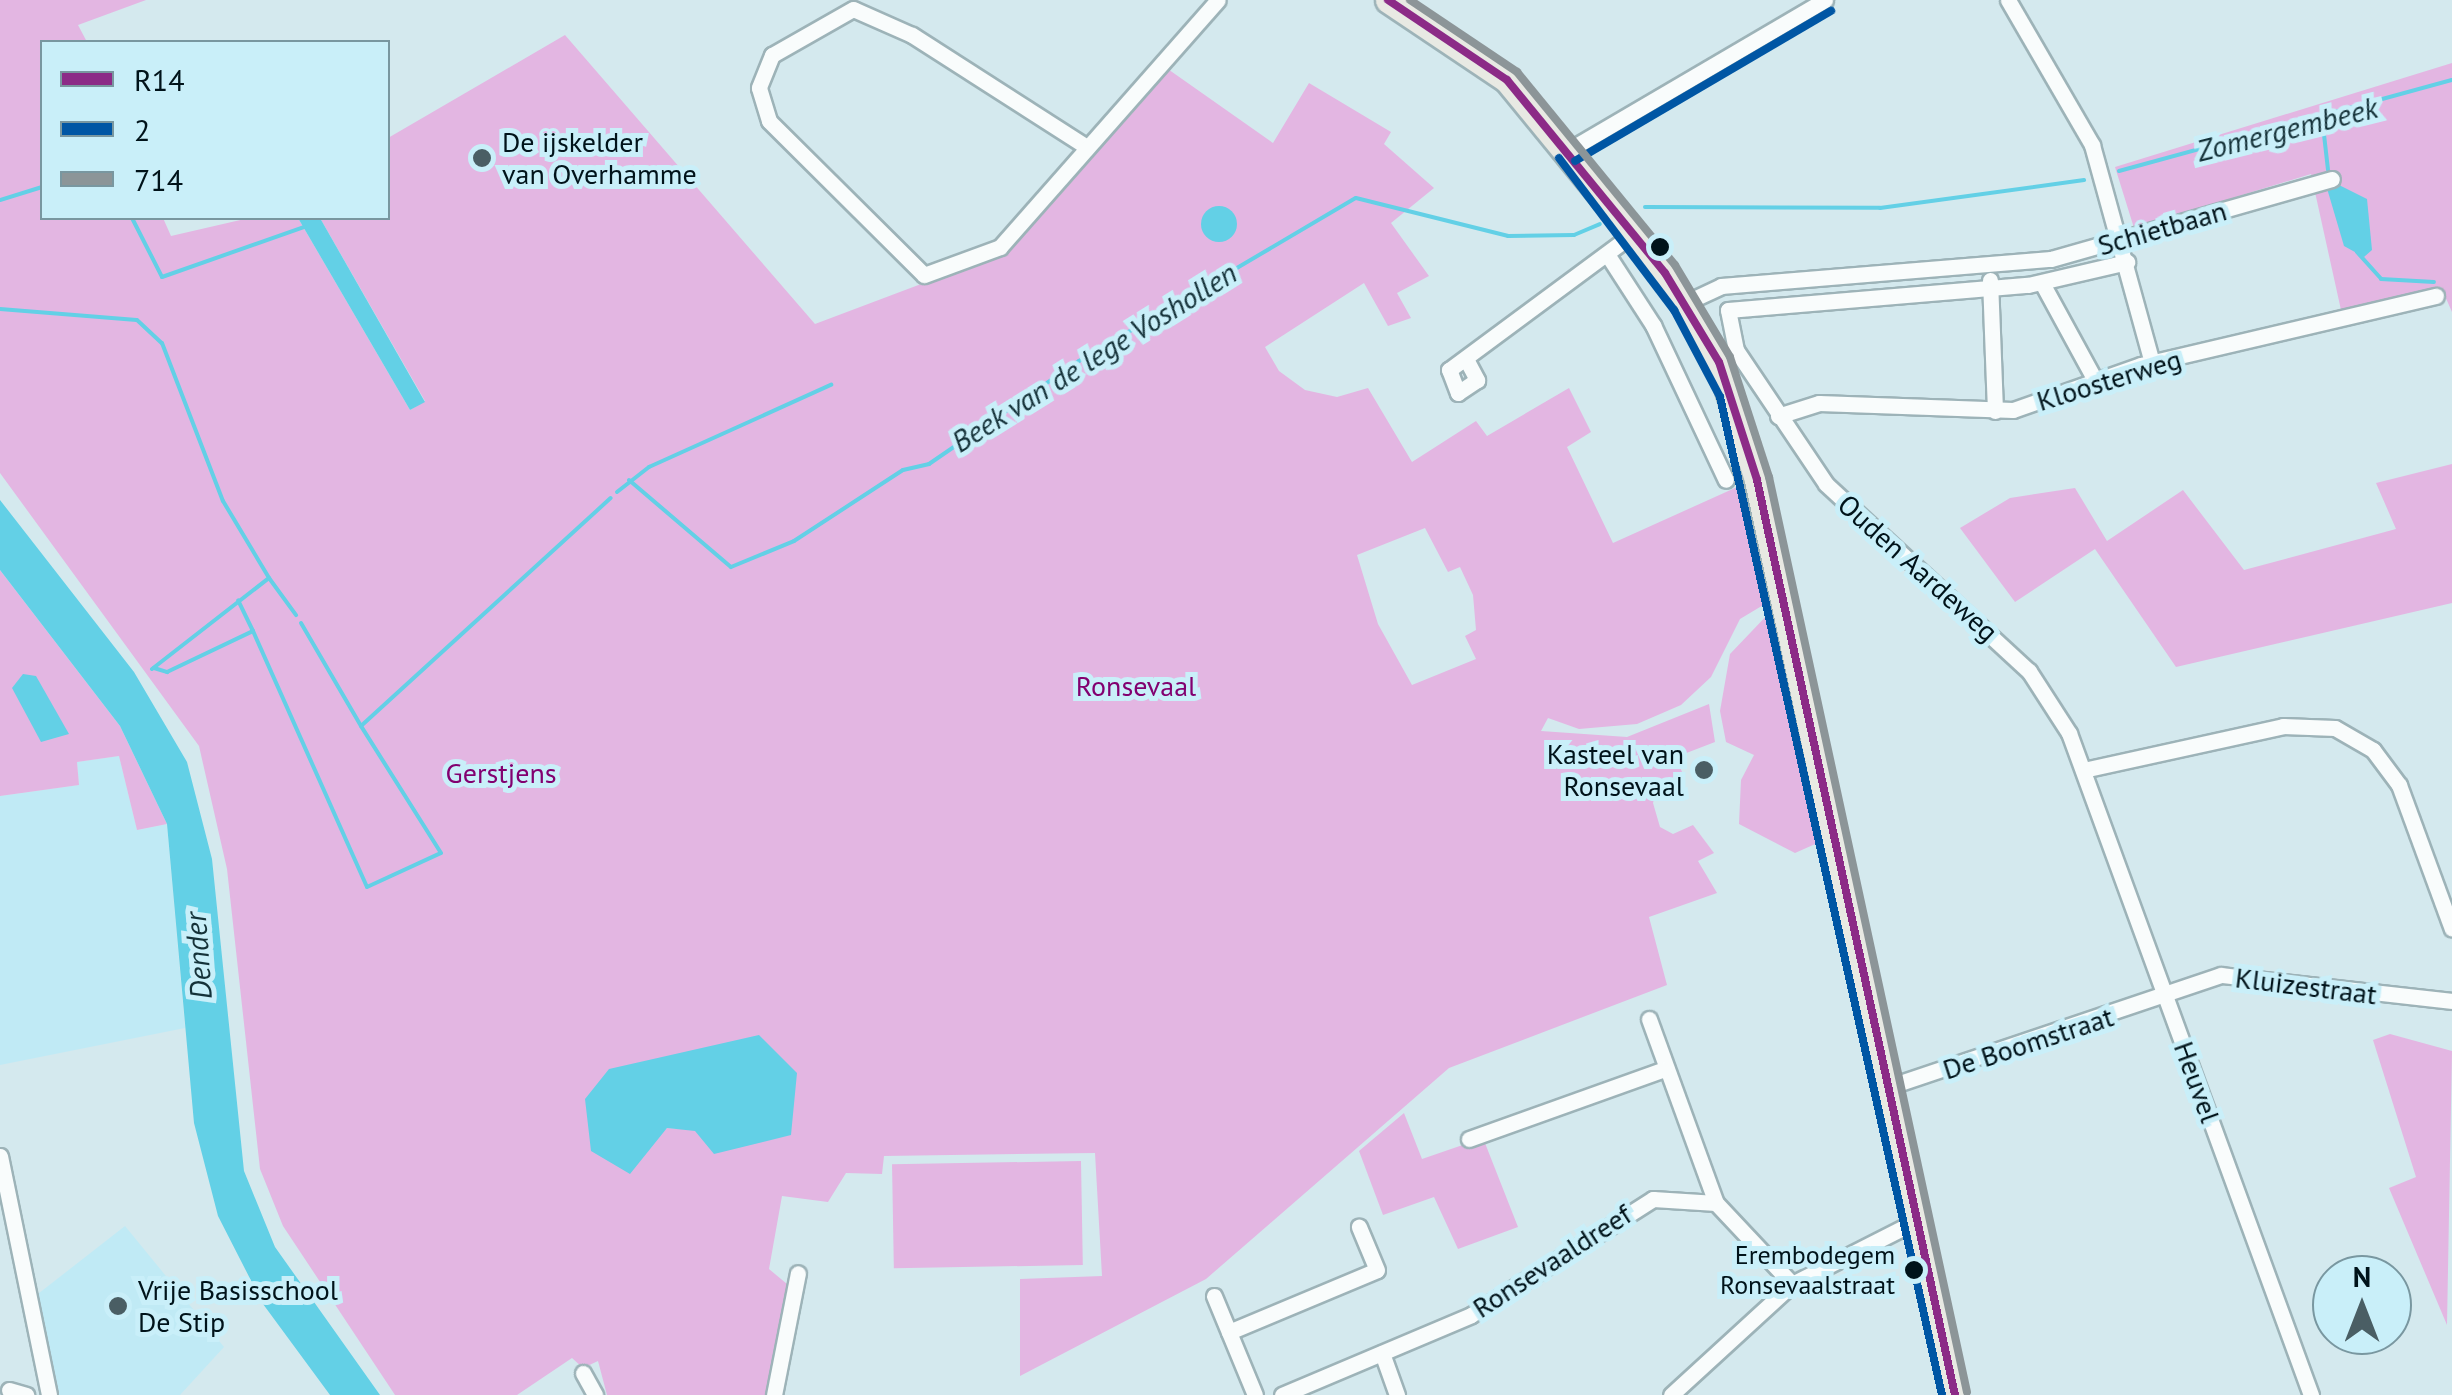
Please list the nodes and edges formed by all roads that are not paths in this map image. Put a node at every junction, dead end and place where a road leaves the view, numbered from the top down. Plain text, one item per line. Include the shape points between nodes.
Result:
1 (1218, 0) edge
2 (1388, 0) edge
3 (1825, 0) edge
4 (2008, 0) edge
5 (1082, 144) junction
6 (1569, 150) junction
7 (2327, 180) dead end
8 (1633, 234) junction
9 (2121, 238) junction
10 (1607, 254) junction
11 (2126, 262) junction
12 (1989, 266) junction
13 (2042, 283) junction
14 (1991, 288) junction
15 (1793, 291) junction
16 (2436, 296) dead end
17 (1696, 298) junction
18 (1728, 310) junction
19 (1466, 358) dead end
20 (2152, 363) junction
21 (2096, 382) junction
22 (1758, 385) junction
23 (1732, 393) junction
24 (1994, 410) junction
25 (1778, 416) junction
26 (1726, 480) dead end
27 (2088, 769) junction
28 (2452, 928) edge
29 (2163, 998) junction
30 (2452, 1001) edge
31 (1649, 1019) dead end
32 (1664, 1069) junction
33 (1892, 1086) junction
34 (1469, 1139) dead end
35 (0, 1156) edge
36 (1716, 1203) junction
37 (1916, 1221) junction
38 (1359, 1227) dead end
39 (798, 1274) dead end
40 (1792, 1284) junction
41 (1214, 1296) dead end
42 (1229, 1332) junction
43 (1382, 1353) junction
44 (584, 1373) dead end
45 (10, 1390) dead end
46 (26, 1395) edge
47 (49, 1395) edge
48 (595, 1395) edge
49 (774, 1395) edge
50 (1255, 1395) edge
51 (1282, 1395) edge
52 (1397, 1395) edge
53 (1671, 1395) edge
54 (1955, 1395) edge
55 (2312, 1395) edge

1 - 5 street
2 - 6 main road via 1484,59
3 - 6 street
4 - 9 street via 2092,145
5 - 5 street via 1000,247 924,275 769,121 759,88 772,55 853,9 912,35
6 - 8 main road
7 - 9 street, Schietbaan
8 - 10 street
8 - 17 main road
9 - 11 street
9 - 12 street, Schietbaan
10 - 19 street
10 - 26 street via 1653,325
11 - 13 street, Schietbaan
11 - 20 street
12 - 14 street
12 - 15 street, Schietbaan
13 - 14 street, Schietbaan
13 - 21 street
14 - 15 street, Schietbaan
14 - 24 street
15 - 17 street, Schietbaan
15 - 18 street, Schietbaan
16 - 20 street, Kloosterweg
17 - 18 street
17 - 23 main road
18 - 22 street, Ouden Aardeweg via 1736,350
20 - 21 street, Kloosterweg
21 - 24 street, Kloosterweg
22 - 23 street
22 - 25 street, Ouden Aardeweg
23 - 33 main road
24 - 25 street, Kloosterweg via 1819,403
25 - 27 street, Ouden Aardeweg via 1826,484 2029,671
27 - 28 street via 2283,726 2334,728 2372,750 2399,785
27 - 29 street, Heuvel
29 - 30 street, Kluizestraat via 2253,972
29 - 33 street, De Boomstraat
29 - 55 street, Heuvel
31 - 32 street
32 - 34 street
32 - 36 street
33 - 37 main road
35 - 47 street
36 - 40 street
36 - 43 street, Ronsevaaldreef via 1634,1205 1517,1288
37 - 40 street
37 - 54 main road
38 - 42 street via 1377,1270
39 - 49 street
40 - 53 street
41 - 42 street
42 - 50 street
43 - 51 street, Ronsevaaldreef
43 - 52 street
44 - 48 street
45 - 46 street

